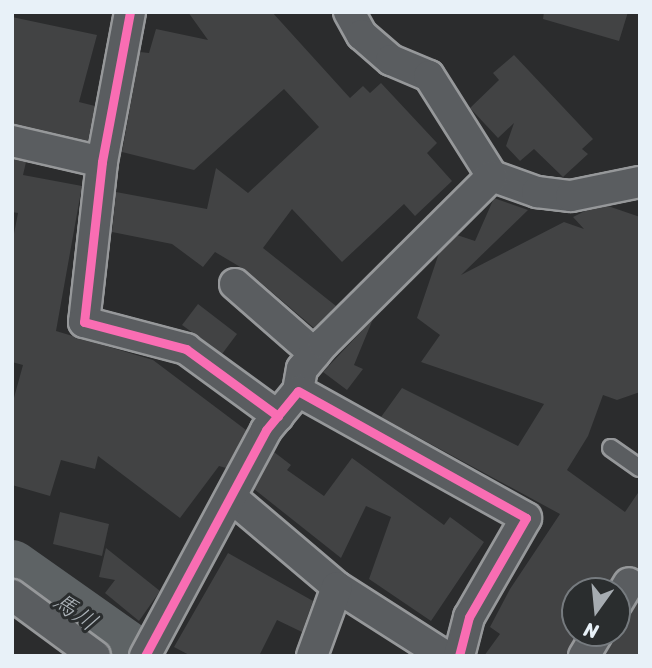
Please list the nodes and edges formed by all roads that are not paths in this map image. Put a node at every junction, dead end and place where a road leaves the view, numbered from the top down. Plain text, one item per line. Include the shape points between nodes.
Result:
1 (130, 12) edge
2 (349, 12) edge
3 (12, 141) edge
4 (102, 162) junction
5 (492, 176) junction
6 (640, 182) edge
7 (235, 284) dead end
8 (315, 354) junction
9 (298, 391) junction
10 (278, 416) junction
11 (611, 448) dead end
12 (640, 468) edge
13 (231, 497) junction
14 (337, 587) junction
15 (12, 595) edge
16 (149, 650) edge
17 (95, 656) edge
18 (312, 656) edge
19 (444, 656) edge
20 (459, 656) edge

1 - 4 street
2 - 5 street via 362,35 391,60 429,75
3 - 4 street
4 - 10 street via 85,322 186,349
5 - 6 street via 537,192 571,196
5 - 8 street
7 - 8 street
8 - 9 street via 302,369
9 - 10 street
9 - 20 street via 526,518 469,617
10 - 13 street
11 - 12 lane
13 - 14 street
13 - 16 street
14 - 18 street
14 - 19 street
15 - 17 street

